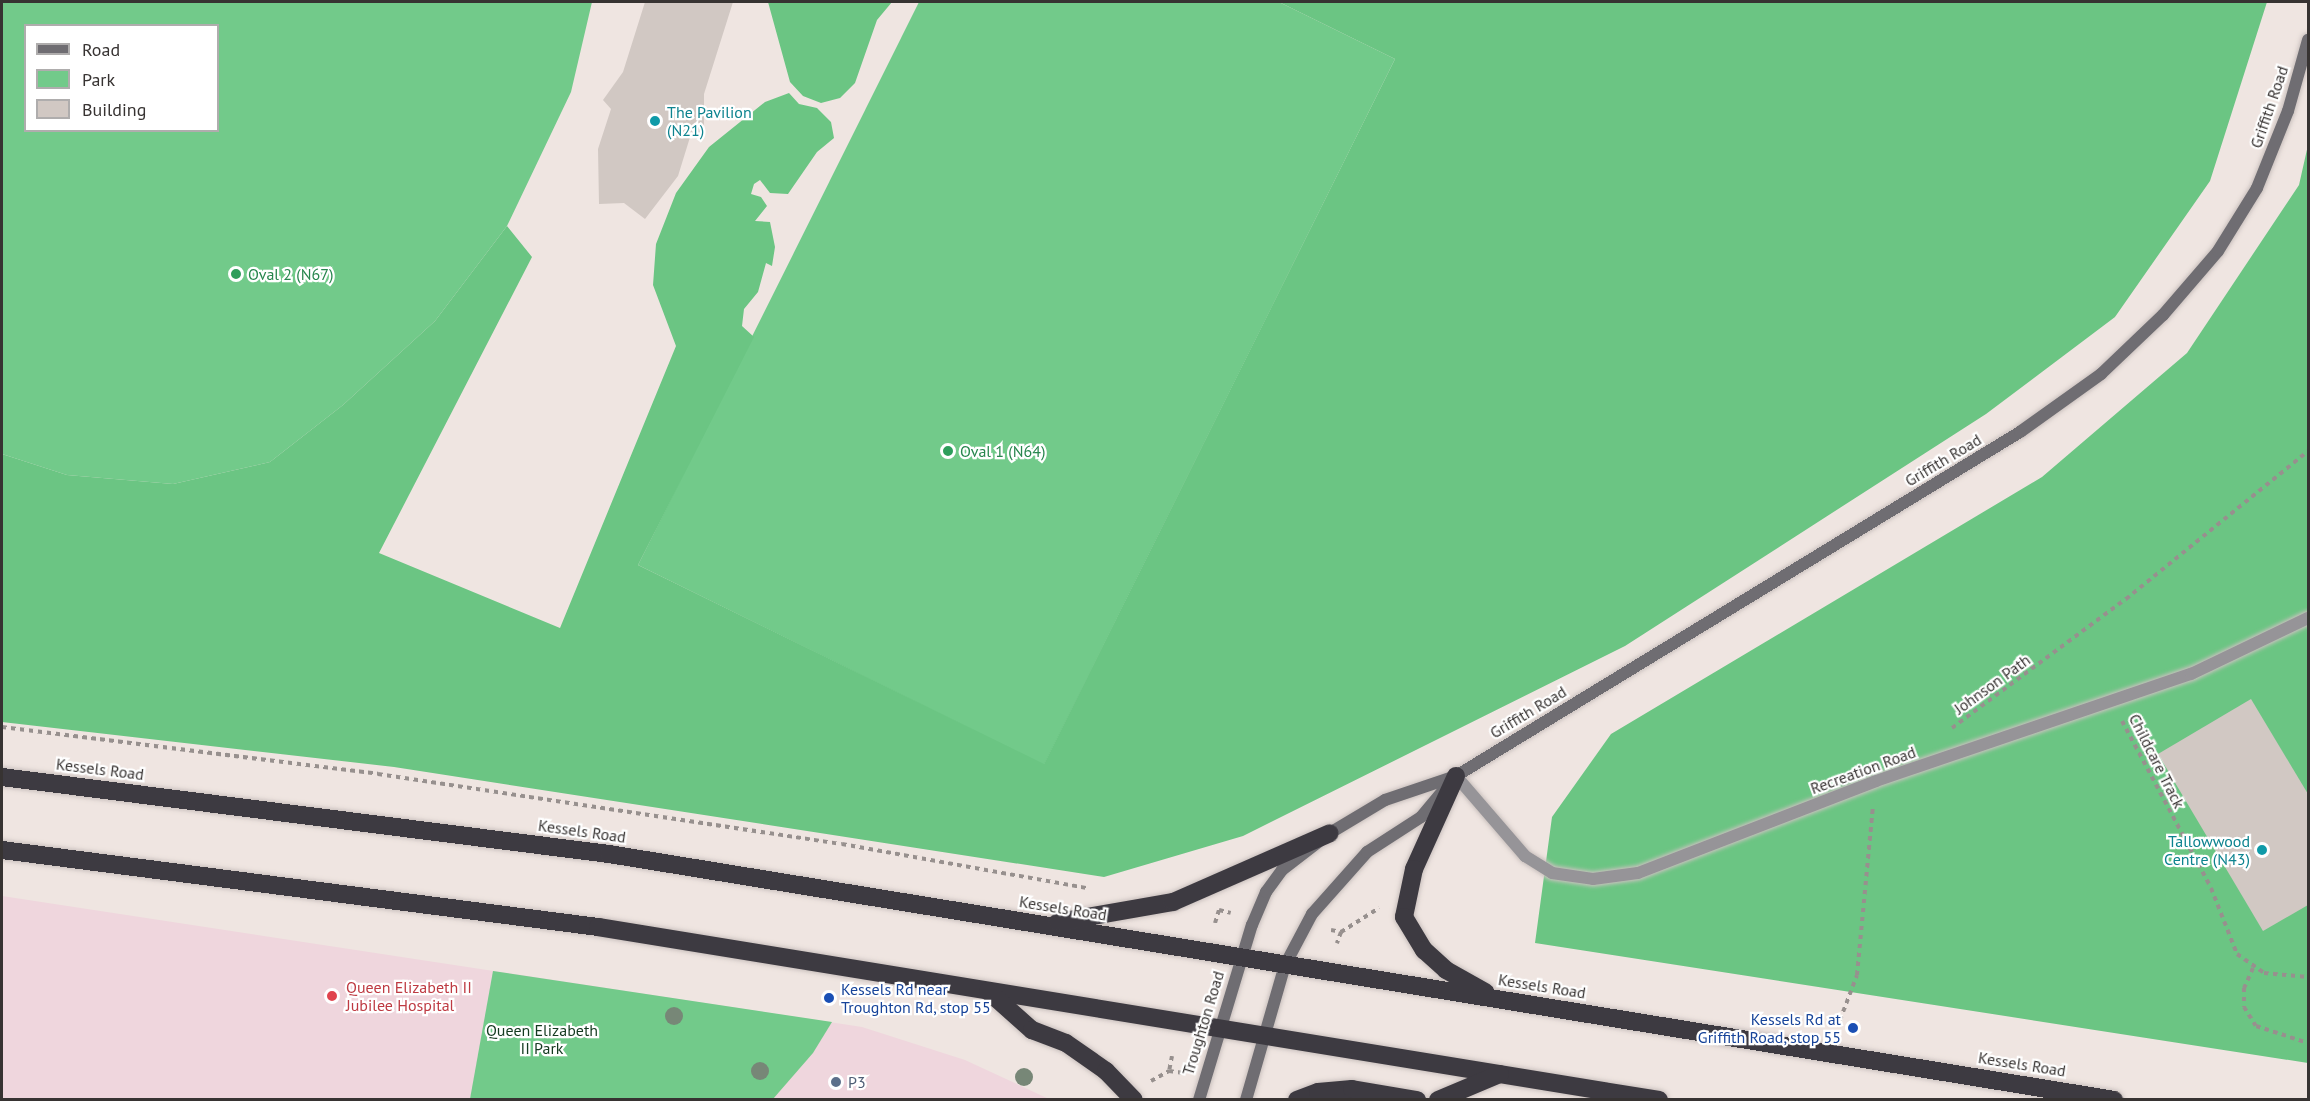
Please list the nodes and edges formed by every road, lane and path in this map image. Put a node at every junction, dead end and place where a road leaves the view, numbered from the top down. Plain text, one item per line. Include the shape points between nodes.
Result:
1 (2308, 40) edge
2 (2308, 451) edge
3 (2308, 618) edge
4 (2114, 703) junction
5 (2, 727) edge
6 (1948, 730) dead end
7 (1456, 776) junction
8 (2, 777) edge
9 (1876, 781) junction
10 (1330, 833) junction
11 (2, 850) edge
12 (1098, 890) dead end
13 (1382, 906) dead end
14 (1235, 914) dead end
15 (1215, 923) dead end
16 (1044, 925) junction
17 (1331, 930) dead end
18 (1341, 932) junction
19 (1337, 943) dead end
20 (1241, 957) junction
21 (1285, 965) junction
22 (2253, 968) junction
23 (2308, 977) edge
24 (988, 991) junction
25 (1495, 998) junction
26 (1840, 1020) dead end
27 (1218, 1026) junction
28 (1264, 1034) junction
29 (2308, 1043) edge
30 (1172, 1056) dead end
31 (1169, 1071) junction
32 (1185, 1074) dead end
33 (1500, 1074) junction
34 (1139, 1093) edge
35 (1199, 1100) edge
36 (1246, 1100) edge
37 (1297, 1100) edge
38 (1417, 1100) edge
39 (1438, 1100) edge
40 (1659, 1100) edge
41 (2114, 1100) edge

1 - 7 street, Griffith Road via 2288,111 2257,188 2218,251 2163,315 2101,374 2020,432
2 - 6 path, Johnson Path via 2126,599
3 - 4 street, Recreation Road via 2191,674
4 - 9 street, Recreation Road
4 - 22 path, Childcare Track via 2139,758 2211,888 2237,954
5 - 12 path via 378,774 842,844
7 - 9 street, Recreation Road via 1525,856 1552,873 1593,879 1638,873 1674,862
7 - 10 street, Griffith Road via 1385,800
7 - 21 street, Griffith Road via 1421,817 1367,852 1324,899
7 - 25 highway via 1414,869 1404,917 1424,950 1446,970
8 - 16 highway, Kessels Road via 609,854
9 - 26 path via 1857,975
10 - 16 highway via 1173,902
10 - 20 street, Griffith Road via 1282,870 1266,892
11 - 24 highway via 598,927
13 - 18 path
14 - 15 path via 1219,910
16 - 20 highway, Kessels Road
17 - 18 path
18 - 19 path
20 - 21 highway, Kessels Road
20 - 27 street, Troughton Road
21 - 25 highway, Kessels Road
21 - 28 street
22 - 23 path
22 - 29 path via 2244,988 2244,1007 2256,1026
24 - 27 highway
24 - 34 highway via 1032,1030 1066,1043
25 - 41 highway, Kessels Road
27 - 28 highway
27 - 35 street, Troughton Road
28 - 33 highway
28 - 36 street
30 - 31 path
31 - 32 path
31 - 34 path
33 - 39 highway
33 - 40 highway
37 - 38 highway via 1318,1092 1352,1089

